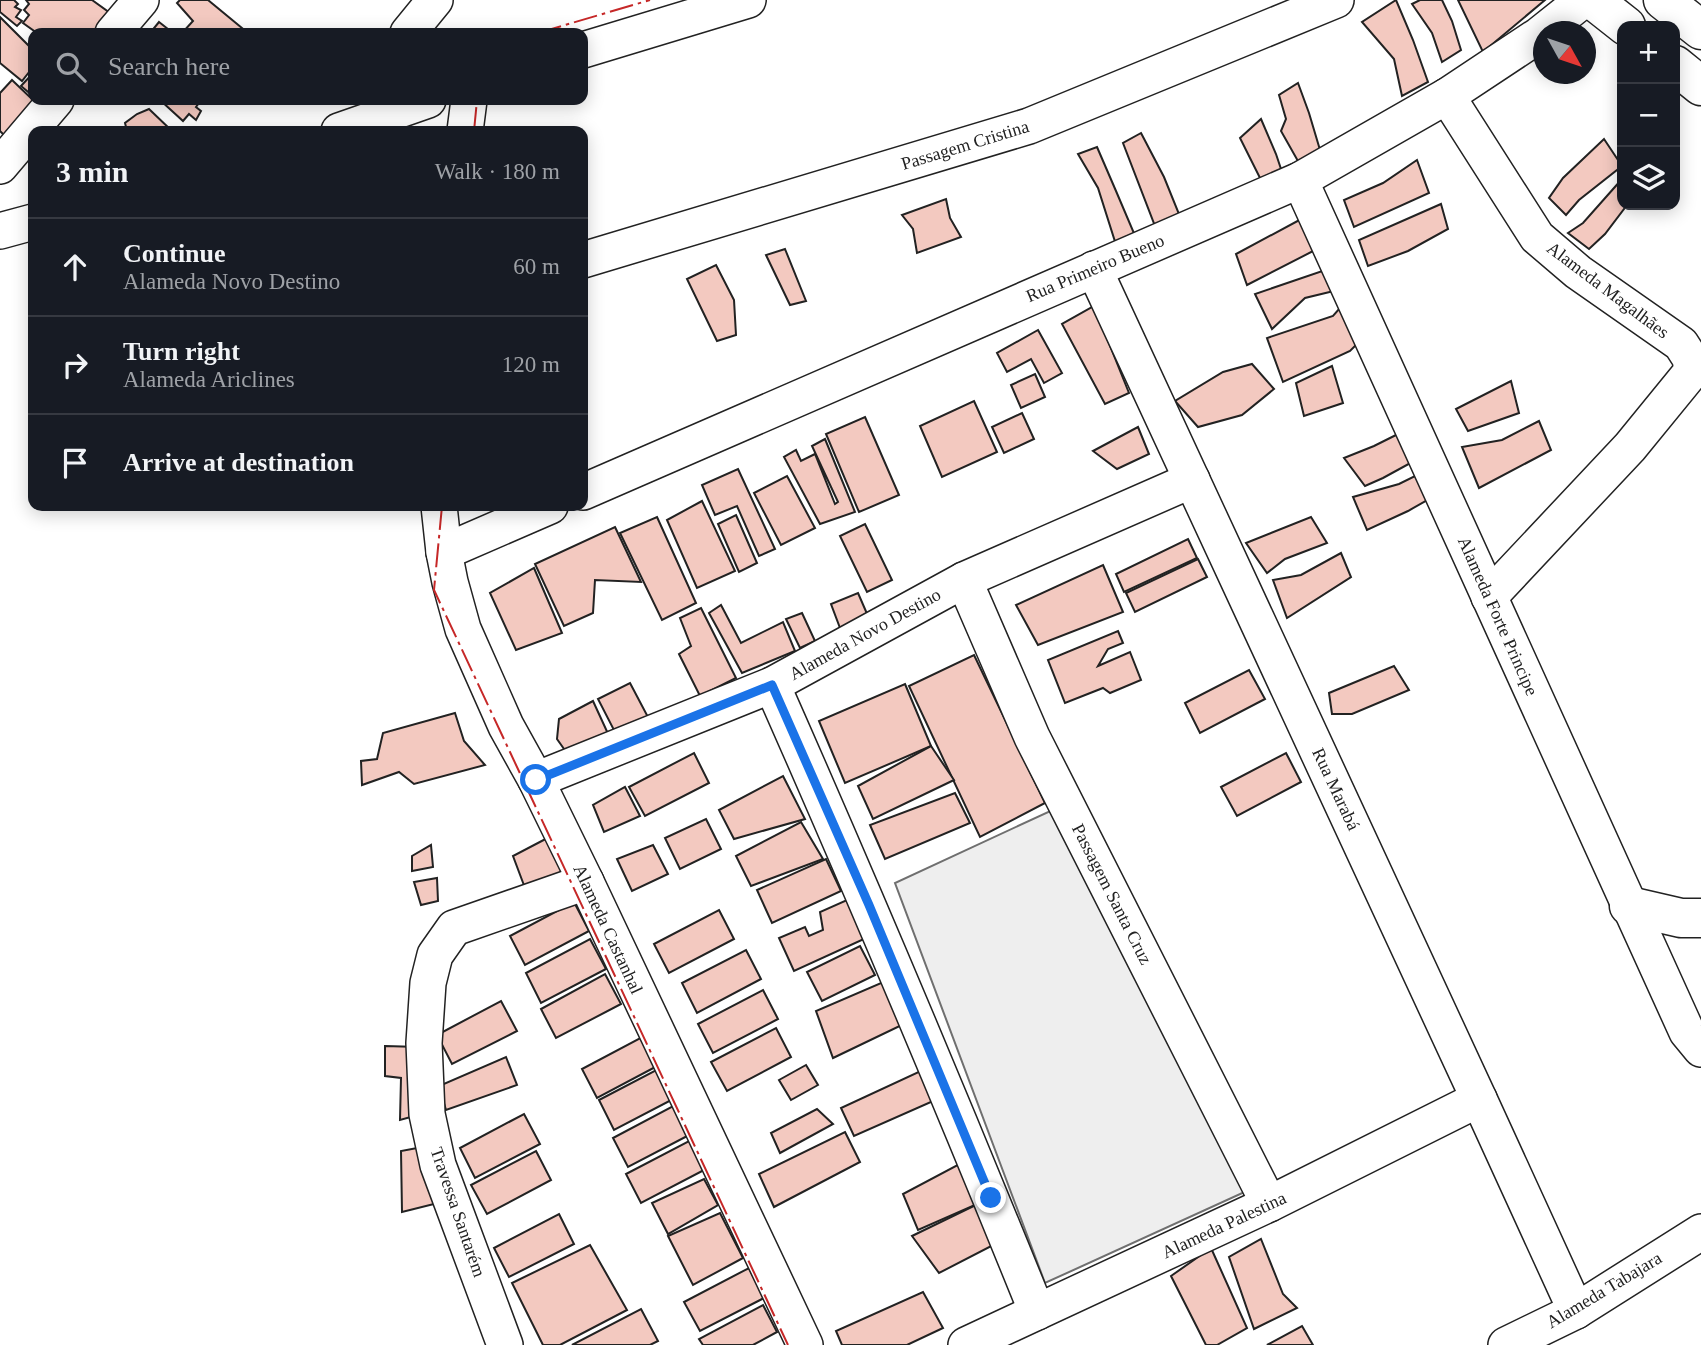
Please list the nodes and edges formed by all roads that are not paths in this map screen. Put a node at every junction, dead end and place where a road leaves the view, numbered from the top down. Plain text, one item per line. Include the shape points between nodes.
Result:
1 (141, 0) edge
2 (435, 0) edge
3 (748, 0) edge
4 (1336, 0) edge
5 (1583, 0) edge
6 (1593, 0) edge
7 (1620, 21) edge
8 (117, 28) edge
9 (412, 28) edge
10 (588, 48) edge
11 (1680, 69) edge
12 (1701, 86) edge
13 (1447, 96) junction
14 (52, 105) edge
15 (349, 105) edge
16 (414, 105) edge
17 (468, 105) edge
18 (34, 126) edge
19 (331, 126) edge
20 (353, 126) edge
21 (466, 126) edge
22 (28, 133) edge
23 (0, 166) edge
24 (1300, 180) junction
25 (28, 224) edge
26 (0, 232) edge
27 (588, 258) edge
28 (1094, 269) junction
29 (1192, 480) junction
30 (588, 490) edge
31 (440, 511) edge
32 (538, 511) edge
33 (444, 552) junction
34 (964, 580) junction
35 (1489, 597) junction
36 (772, 685) junction
37 (536, 780) junction
38 (586, 882) junction
39 (1629, 905) junction
40 (1701, 918) edge
41 (1701, 1049) edge
42 (1479, 1099) junction
43 (1269, 1204) junction
44 (1701, 1232) edge
45 (1576, 1311) junction
46 (1037, 1312) junction
47 (505, 1345) edge
48 (805, 1345) edge
49 (966, 1345) edge
50 (1506, 1345) edge

1 - 8 street
2 - 9 street
3 - 10 street
4 - 27 street, Passagem Cristina via 1029,126
5 - 13 street, Rua Primeiro Bueno
6 - 7 main road
11 - 12 main road
13 - 24 street, Rua Primeiro Bueno
13 - 35 street, Alameda Magalhães via 1537,237 1577,272 1681,344 1692,371 1629,447
14 - 18 street
15 - 19 street
16 - 20 street
17 - 21 street
22 - 23 street
24 - 28 street, Rua Primeiro Bueno
24 - 35 street, Alameda Forte Principe
25 - 26 street
28 - 29 street, Rua Marabá
28 - 30 street, Rua Primeiro Bueno
29 - 34 street, Alameda Novo Destino
29 - 42 street, Rua Marabá
31 - 33 street, Alameda Castanhal
32 - 33 street
33 - 37 street, Alameda Castanhal via 463,629 506,726
34 - 36 street, Alameda Novo Destino
34 - 43 street, Passagem Santa Cruz via 1032,737
35 - 39 street, Alameda Forte Principe
36 - 37 street, Alameda Novo Destino
36 - 46 street via 869,905
37 - 38 street, Alameda Castanhal
38 - 47 street, Travessa Santarém via 454,928 435,956 428,983 424,1043 427,1114 438,1165
38 - 48 street, Alameda Castanhal
39 - 40 main road via 1681,918
39 - 41 street, Alameda Forte Principe via 1687,1032
42 - 43 street, Alameda Palestina
42 - 45 street, Rua Marabá
43 - 46 street, Alameda Palestina
44 - 45 street, Alameda Tabajara
45 - 50 street, Alameda Tabajara
46 - 49 street, Alameda Palestina

